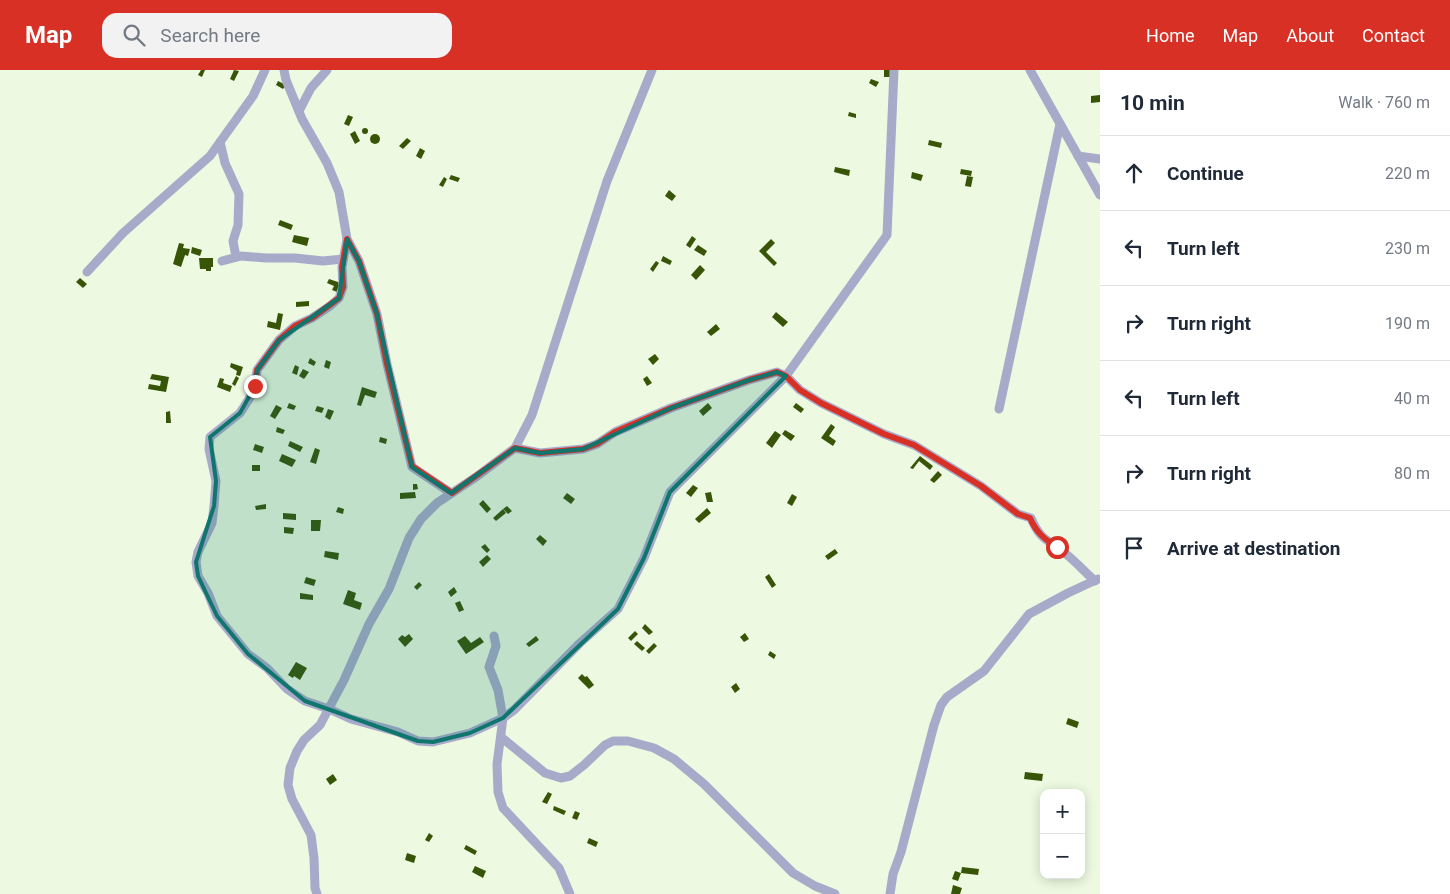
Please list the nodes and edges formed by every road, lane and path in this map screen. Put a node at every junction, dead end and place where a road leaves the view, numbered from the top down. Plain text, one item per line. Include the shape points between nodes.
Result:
1 (265, 70) edge
2 (284, 70) edge
3 (327, 70) edge
4 (652, 70) edge
5 (894, 70) edge
6 (1030, 70) edge
7 (299, 111) junction
8 (1060, 124) junction
9 (220, 142) junction
10 (1078, 156) junction
11 (1100, 159) edge
12 (1100, 195) edge
13 (347, 239) junction
14 (236, 257) junction
15 (343, 259) junction
16 (222, 261) dead end
17 (88, 272) dead end
18 (786, 376) junction
19 (999, 409) dead end
20 (515, 448) junction
21 (452, 493) junction
22 (1097, 580) edge
23 (494, 636) dead end
24 (329, 709) junction
25 (503, 718) junction
26 (501, 738) junction
27 (317, 894) edge
28 (570, 894) edge
29 (835, 894) edge
30 (890, 894) edge

1 - 9 street via 253,96
2 - 7 street
3 - 7 street via 311,88
4 - 20 street via 607,181 532,415
5 - 18 street via 887,235
6 - 8 street
7 - 13 street via 339,192
8 - 10 street
8 - 19 street
9 - 14 street via 225,163 239,194 238,225 233,241
9 - 17 street via 210,156 123,233
10 - 11 street
10 - 12 street
13 - 15 street
13 - 21 street via 359,261 377,314 412,466
14 - 15 street
14 - 16 street
15 - 24 street via 343,287 339,298 279,340 257,370 255,386 240,413 210,437 209,449 216,481 214,506 212,523 196,562 198,576 217,616 248,654 287,689 305,701
18 - 20 street via 777,372 671,408 583,449 540,453
18 - 22 street via 800,390 821,403 914,445 981,486 1018,514 1030,518 1043,538
18 - 25 street via 670,492 644,558 618,609
20 - 21 street
21 - 24 street via 431,508 413,532 389,589
22 - 30 street via 1029,614 984,671 947,697 941,705
23 - 25 street via 496,646 490,667
24 - 25 street via 418,741 433,742 470,733
24 - 27 street via 320,725 297,751 288,785 310,834
25 - 26 street
26 - 28 street via 497,764 498,792 503,808 559,868
26 - 29 street via 545,773 561,778 570,776 613,741 628,741 654,748 674,759 704,784 793,873

